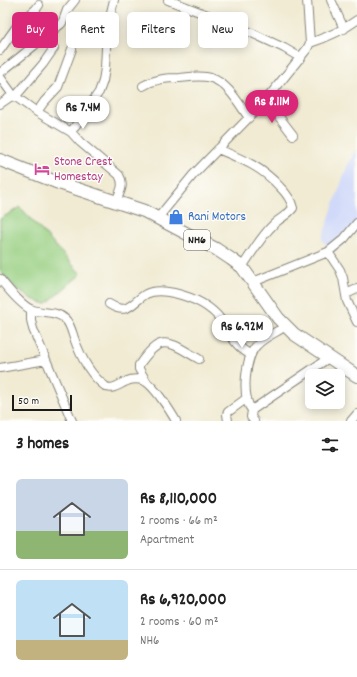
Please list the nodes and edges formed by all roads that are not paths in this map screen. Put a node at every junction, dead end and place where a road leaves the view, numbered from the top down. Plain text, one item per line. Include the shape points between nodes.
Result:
1 (75, 0) edge
2 (114, 0) edge
3 (168, 0) edge
4 (307, 0) edge
5 (333, 1) edge
6 (39, 5) dead end
7 (357, 20) edge
8 (344, 29) junction
9 (310, 43) junction
10 (54, 48) dead end
11 (72, 49) dead end
12 (0, 50) edge
13 (301, 58) junction
14 (0, 73) edge
15 (0, 77) edge
16 (144, 86) dead end
17 (14, 96) junction
18 (266, 100) junction
19 (0, 104) edge
20 (37, 112) junction
21 (249, 118) junction
22 (71, 132) junction
23 (293, 135) dead end
24 (218, 149) junction
25 (0, 160) edge
26 (116, 201) junction
27 (157, 218) junction
28 (357, 223) edge
29 (328, 252) junction
30 (242, 268) junction
31 (0, 279) edge
32 (253, 282) junction
33 (357, 289) edge
34 (346, 294) junction
35 (109, 304) dead end
36 (31, 309) junction
37 (357, 322) edge
38 (286, 326) junction
39 (250, 355) junction
40 (330, 357) junction
41 (199, 358) dead end
42 (46, 360) junction
43 (0, 368) edge
44 (357, 376) edge
45 (146, 381) junction
46 (247, 398) junction
47 (252, 410) junction
48 (357, 414) edge
49 (72, 421) edge
50 (176, 421) edge
51 (228, 421) edge
52 (254, 421) edge
53 (351, 421) edge

1 - 14 street via 61,24
2 - 22 street via 107,30 101,87
3 - 13 street via 239,27
4 - 9 street
5 - 8 street
6 - 12 street via 17,26
7 - 8 street
8 - 9 street
9 - 13 street
10 - 17 street via 40,68
11 - 20 street via 58,87
13 - 18 street
15 - 17 street
16 - 21 street via 163,78 212,78 228,90
17 - 19 street
17 - 20 street
18 - 21 street
18 - 23 street
20 - 22 street
21 - 24 street
22 - 26 street via 122,179 122,187
24 - 27 street
24 - 30 street via 263,171 292,202 289,213 268,231
25 - 26 highway, NH6 / NH6 via 56,182
26 - 27 highway, NH6 / NH6
27 - 30 highway, NH6 / NH6 via 216,249
28 - 29 street via 344,239
29 - 32 street
29 - 34 street via 340,270
30 - 32 highway, NH6 / NH6
31 - 36 street
32 - 38 highway, NH6 / NH6
33 - 34 street
34 - 37 street via 349,308
35 - 39 street via 116,308 126,308 154,292 169,292 187,297 204,304 216,315 240,348
36 - 42 street via 31,320
36 - 45 street via 66,319 78,348 93,374 108,388 114,388 130,379
38 - 39 street via 256,345
38 - 40 highway, NH6 / NH6
39 - 46 street via 246,371
40 - 44 highway, NH6 / NH6
40 - 47 street
41 - 45 street via 171,344 162,343 139,366
42 - 43 street
42 - 49 street
45 - 50 street
46 - 47 street via 248,406
46 - 51 street via 228,412
47 - 52 street via 251,417
48 - 53 street

